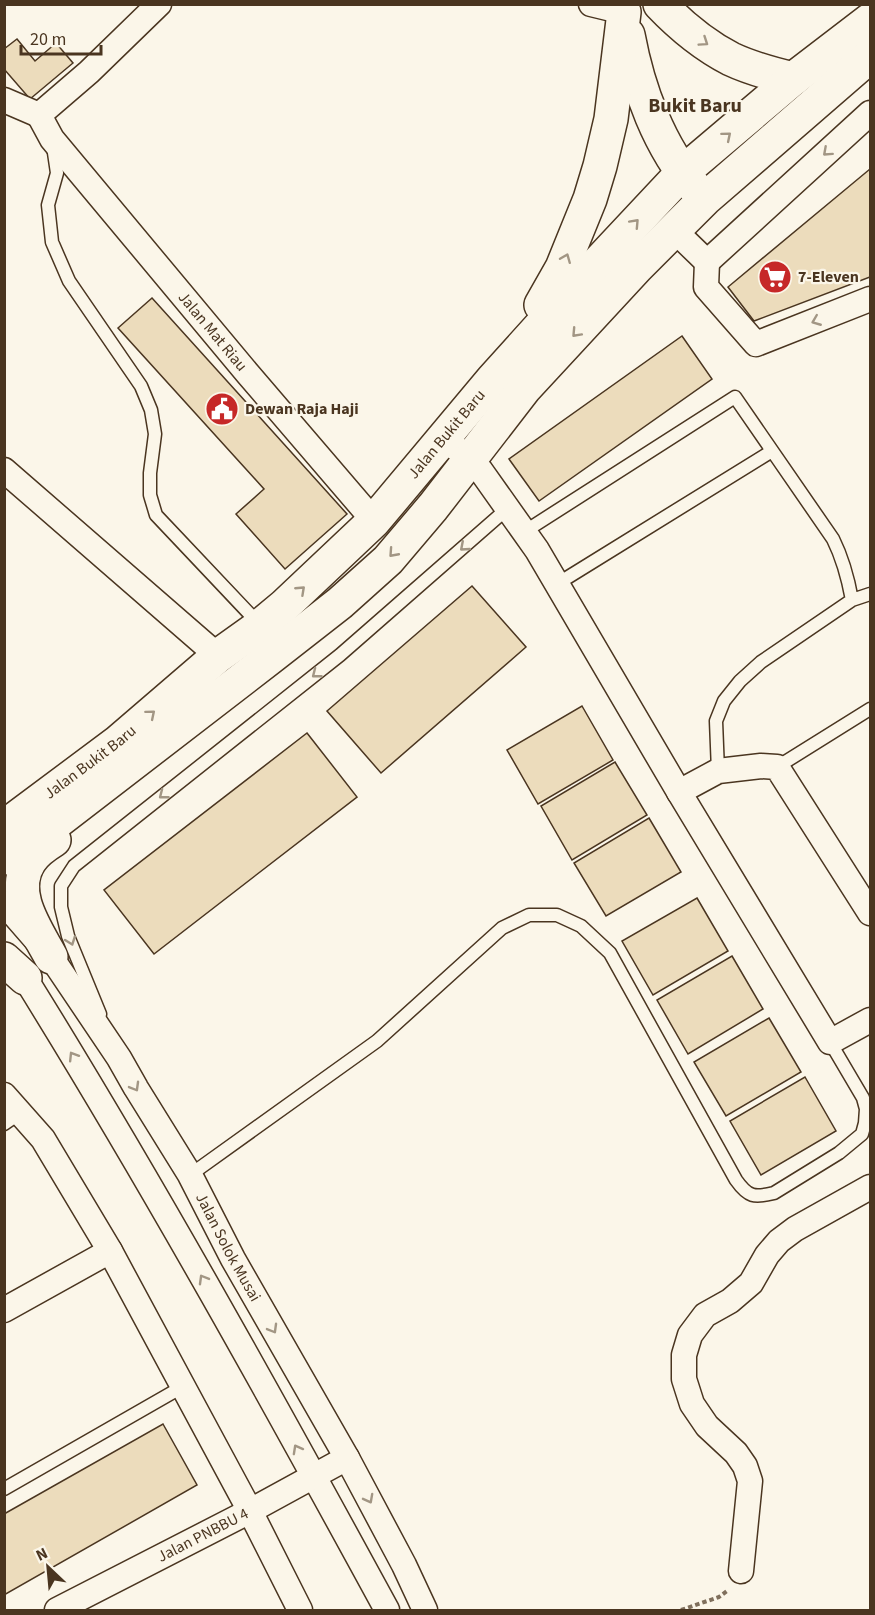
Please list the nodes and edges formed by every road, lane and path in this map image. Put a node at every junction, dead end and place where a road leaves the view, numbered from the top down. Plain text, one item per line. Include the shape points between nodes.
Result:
1 (159, 4) edge
2 (591, 4) edge
3 (660, 4) edge
4 (624, 8) edge
5 (870, 20) edge
6 (870, 56) edge
7 (794, 80) junction
8 (4, 100) edge
9 (870, 113) edge
10 (39, 115) junction
11 (52, 139) junction
12 (682, 173) junction
13 (705, 200) junction
14 (674, 230) junction
15 (707, 262) junction
16 (870, 299) edge
17 (492, 380) junction
18 (442, 438) junction
19 (772, 451) junction
20 (471, 459) junction
21 (4, 470) edge
22 (507, 508) junction
23 (374, 521) junction
24 (524, 532) junction
25 (557, 584) junction
26 (870, 594) edge
27 (852, 600) junction
28 (260, 626) junction
29 (218, 656) junction
30 (271, 657) junction
31 (870, 709) edge
32 (777, 767) junction
33 (718, 771) junction
34 (679, 792) junction
35 (4, 827) edge
36 (4, 858) edge
37 (4, 903) edge
38 (870, 913) edge
39 (4, 953) edge
40 (51, 957) junction
41 (15, 969) edge
42 (870, 1020) edge
43 (830, 1042) junction
44 (119, 1058) junction
45 (10, 1110) edge
46 (190, 1175) junction
47 (870, 1187) edge
48 (110, 1251) junction
49 (4, 1310) edge
50 (183, 1387) junction
51 (347, 1458) junction
52 (313, 1477) junction
53 (4, 1489) edge
54 (250, 1511) junction
55 (741, 1571) joint
56 (57, 1611) edge
57 (300, 1611) edge
58 (387, 1611) edge
59 (425, 1611) edge
60 (681, 1611) edge

1 - 10 street
2 - 4 street
3 -> 7 main road via 704,43 731,59
4 - 12 main road via 646,101
17 -> 4 main road via 562,268 590,199 611,119
5 - 7 main road, Jalan Bukit Baru
6 - 13 main road, Jalan Bukit Baru
12 -> 7 main road, Jalan Bukit Baru
8 - 10 street
9 -> 15 street
10 - 11 street, Jalan Mat Riau
11 - 23 street, Jalan Mat Riau
11 - 28 lane via 57,174 48,206 52,242 69,281 141,386 151,410 155,434 150,495 156,515
12 - 13 main road
17 -> 12 main road, Jalan Bukit Baru
13 - 14 main road, Jalan Bukit Baru
14 - 15 street
14 -> 20 main road, Jalan Bukit Baru via 525,388
16 -> 15 street via 756,344 706,287
17 - 18 main road, Jalan Bukit Baru
18 - 20 street
18 - 23 main road, Jalan Bukit Baru
19 - 24 lane via 735,397
19 - 25 lane
19 - 27 lane via 833,538
20 - 22 street
20 -> 30 main road, Jalan Bukit Baru via 388,560
21 - 29 street
22 - 24 street
22 -> 44 lane via 340,655 74,866 61,886 61,907 68,936
28 -> 23 main road, Jalan Bukit Baru
24 - 25 street
25 - 34 street
26 - 27 lane
27 - 33 lane via 761,662 724,701 716,721
28 - 29 main road, Jalan Bukit Baru
35 -> 29 main road, Jalan Bukit Baru via 118,742
30 - 36 main road, Jalan Bukit Baru via 53,825
30 - 40 main road via 172,749 30,861 22,893 29,917
31 - 32 lane
32 - 33 street
32 - 38 street
33 - 34 street
34 - 43 street
37 - 40 street, Jalan Solok Musai
39 - 41 street
40 - 44 street, Jalan Solok Musai
52 -> 41 street via 118,1130
42 - 43 street
43 - 46 lane via 863,1098 866,1109 862,1134 774,1193 753,1196 736,1180 610,953 581,926 557,915 529,915 502,928 377,1041
44 -> 46 street, Jalan Solok Musai
45 - 48 street via 43,1139
46 -> 51 street, Jalan Solok Musai via 233,1259
47 - 55 street via 779,1241 751,1283 705,1315 690,1335 684,1355 684,1379 692,1404 707,1426 736,1453 750,1481
48 - 49 street
48 - 50 street
50 - 53 lane
50 - 54 street
51 - 52 street, Jalan PNBBU 4
51 -> 59 street, Jalan Solok Musai
52 - 54 street, Jalan PNBBU 4
52 - 58 street
54 - 56 street, Jalan PNBBU 4
54 - 57 street
55 - 60 path via 733,1587 719,1597

